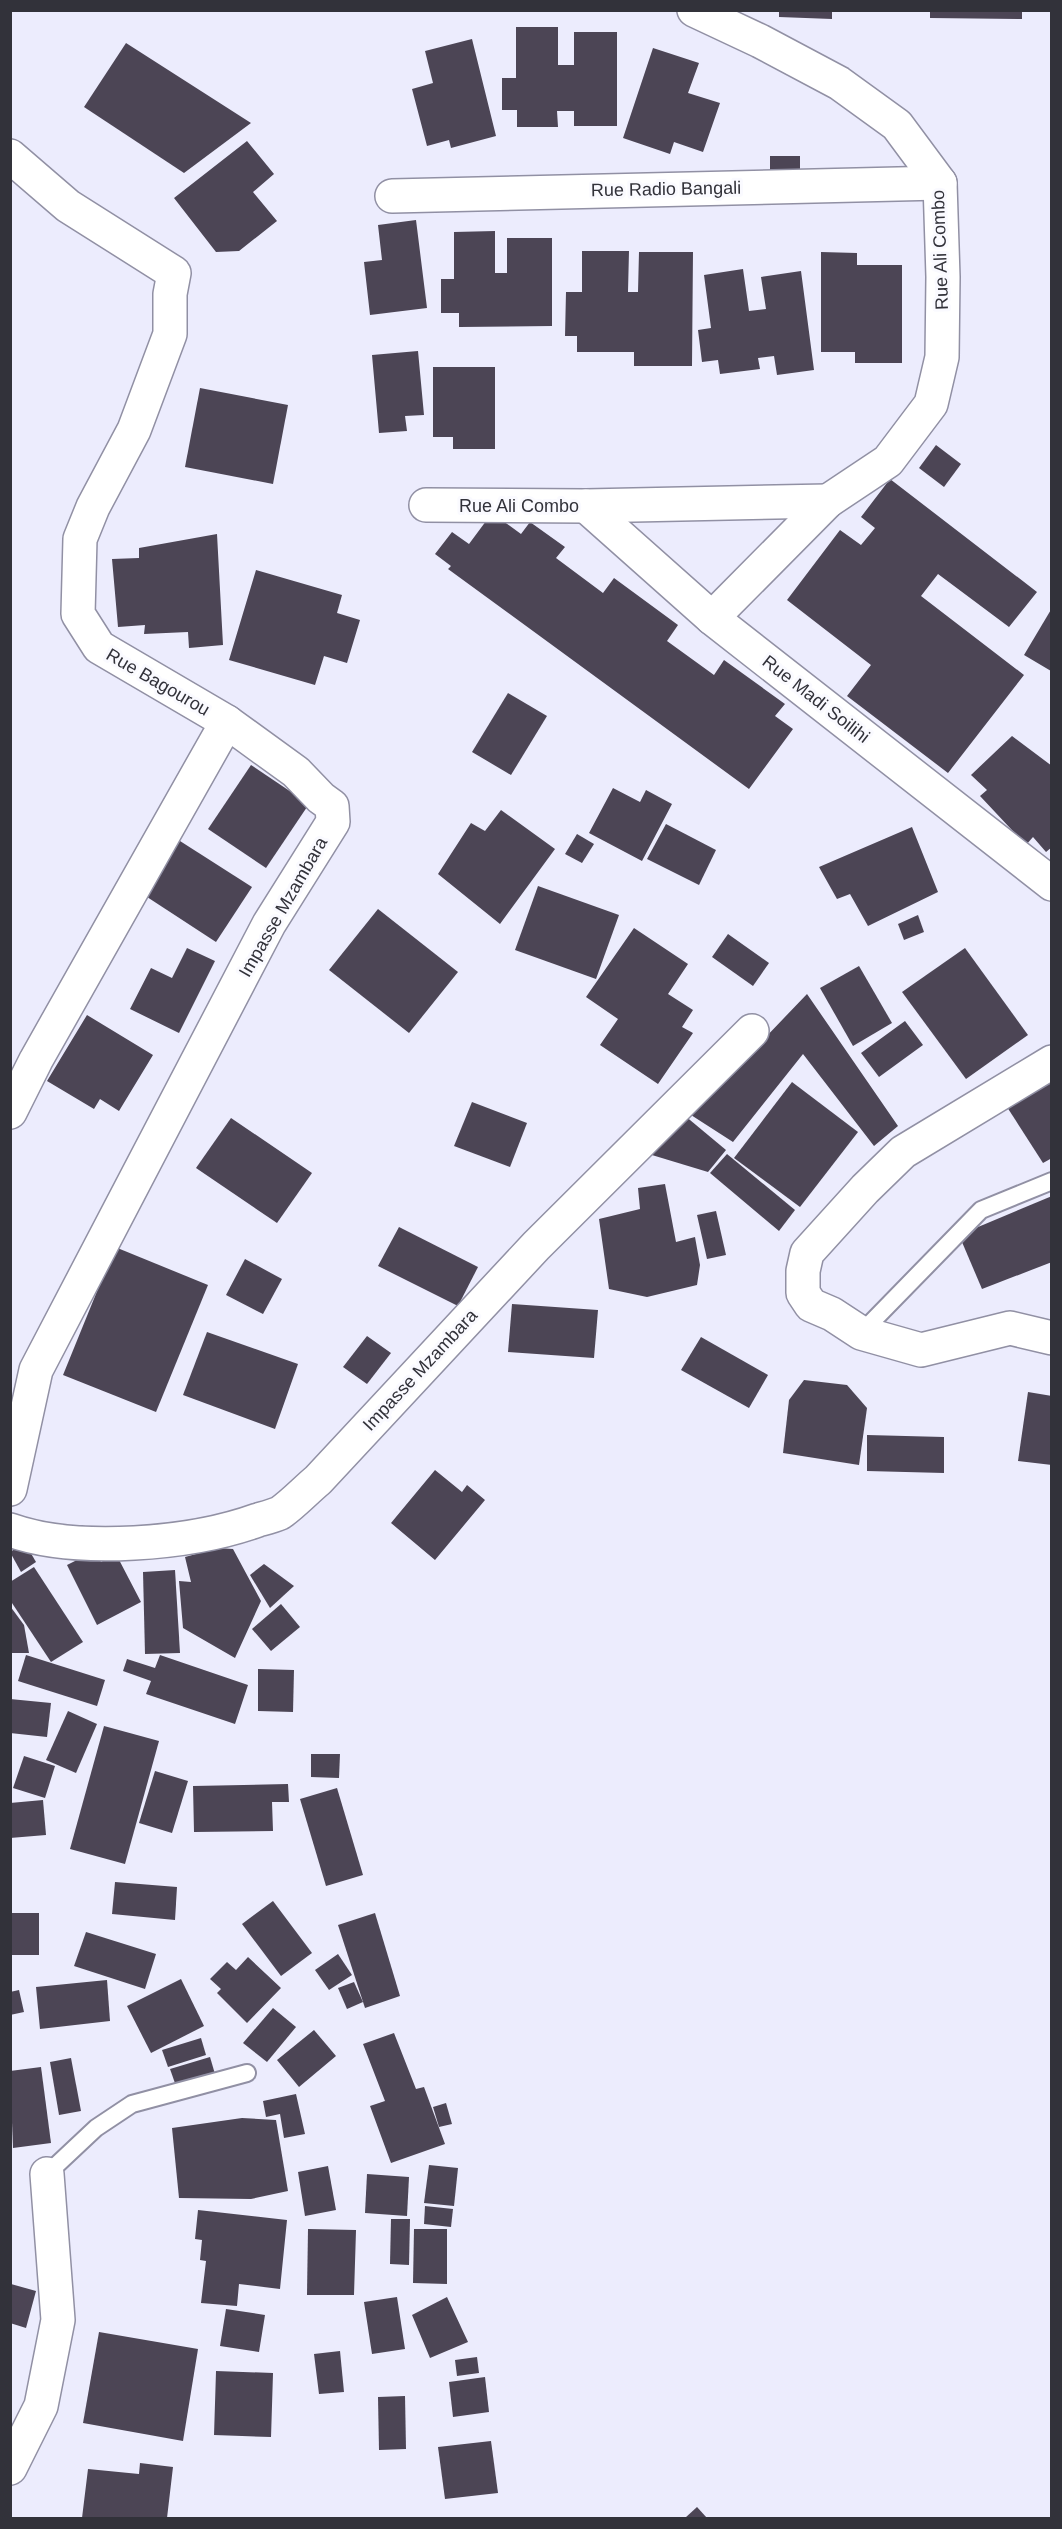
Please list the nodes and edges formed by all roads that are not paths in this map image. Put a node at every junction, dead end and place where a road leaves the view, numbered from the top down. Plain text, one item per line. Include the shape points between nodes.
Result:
1 (694, 10) edge
2 (10, 156) edge
3 (940, 183) junction
4 (392, 196) dead end
5 (828, 501) junction
6 (426, 505) dead end
7 (586, 506) junction
8 (712, 618) junction
9 (227, 722) junction
10 (1052, 884) edge
11 (753, 1031) dead end
12 (1052, 1062) edge
13 (10, 1112) edge
14 (1052, 1181) edge
15 (861, 1333) junction
16 (1052, 1338) edge
17 (10, 1489) edge
18 (10, 1530) edge
19 (247, 2073) dead end
20 (47, 2174) joint
21 (10, 2468) edge

1 - 3 street, Rue Ali Combo via 839,83 897,125
2 - 9 street, Rue Bagourou via 68,206 174,273 170,334 134,430 80,539 78,615 99,647
3 - 4 street, Rue Radio Bangali
3 - 5 street, Rue Ali Combo via 942,357 931,404 888,461
5 - 7 street, Rue Ali Combo
5 - 8 street, Rue Ali Combo
6 - 7 street, Rue Ali Combo
7 - 8 street, Rue Madi Soilihi
8 - 10 street, Rue Madi Soilihi
9 - 13 street, Rue Bagourou
9 - 17 street, Impasse Mzambara via 296,772 332,806 333,822 269,924 36,1370
11 - 18 street, Impasse Mzambara via 536,1246 318,1480 279,1513 233,1530 141,1543 71,1542
12 - 15 street via 903,1152 807,1253 803,1293 811,1305
14 - 15 lane via 981,1210
15 - 16 street via 921,1350 1011,1328
19 - 20 lane via 132,2104 96,2128
20 - 21 street via 58,2319 41,2406

